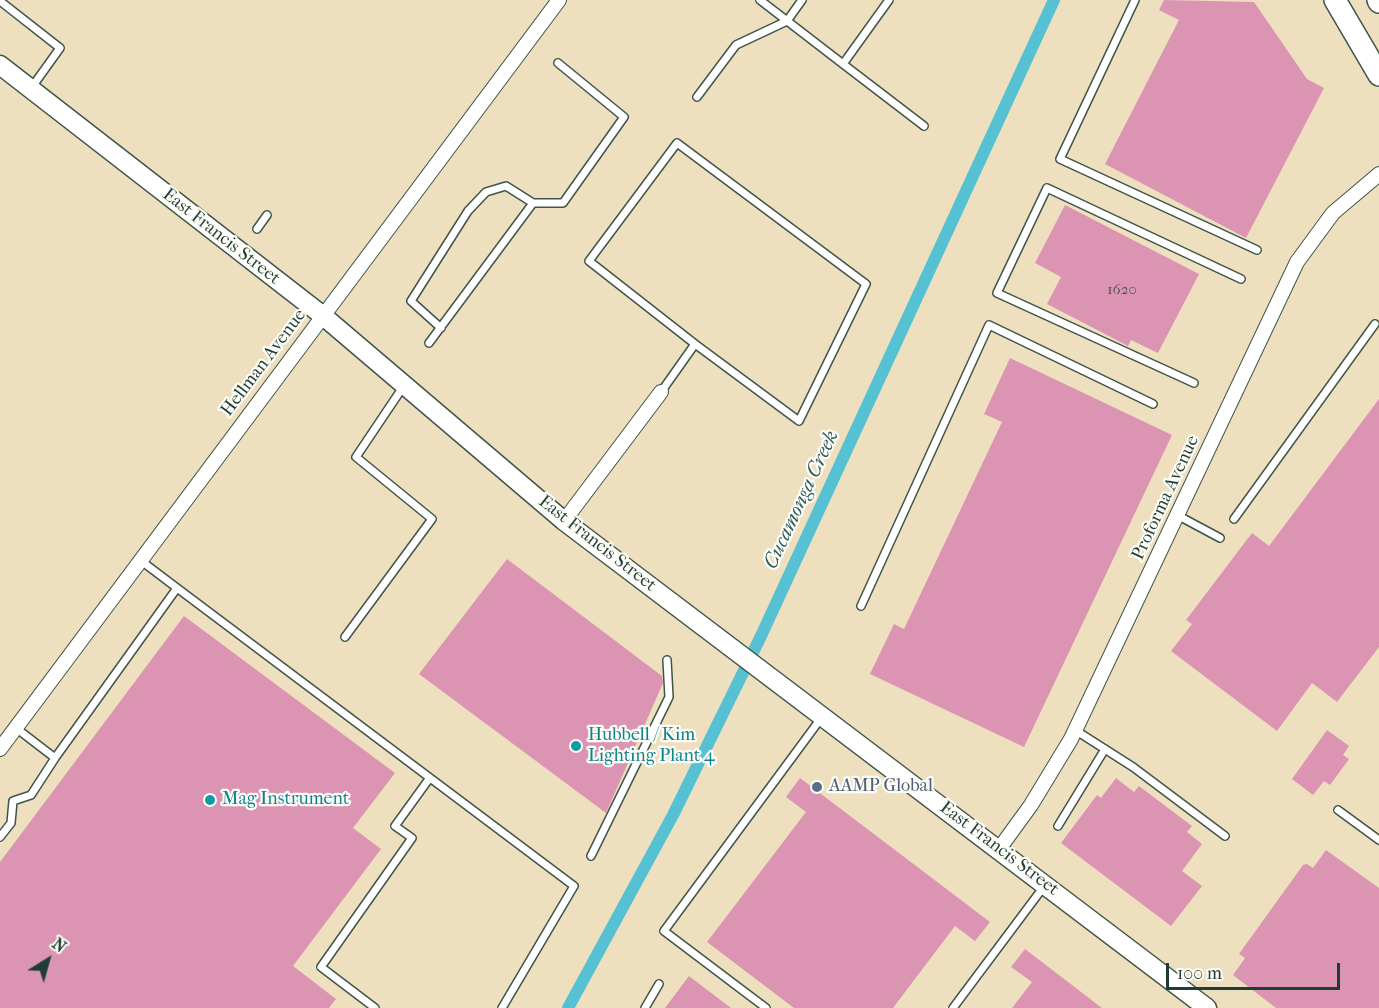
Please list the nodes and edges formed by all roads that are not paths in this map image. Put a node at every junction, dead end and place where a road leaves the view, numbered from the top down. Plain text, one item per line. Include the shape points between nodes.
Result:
1 (559, 0) edge
2 (760, 0) edge
3 (802, 0) edge
4 (889, 0) edge
5 (1135, 0) edge
6 (1335, 0) edge
7 (0, 2) edge
8 (786, 21) junction
9 (558, 63) dead end
10 (843, 64) junction
11 (1, 67) edge
12 (1379, 75) edge
13 (30, 89) junction
14 (697, 97) dead end
15 (924, 126) dead end
16 (1379, 174) edge
17 (533, 203) junction
18 (267, 215) dead end
19 (257, 229) dead end
20 (1257, 250) dead end
21 (1241, 279) dead end
22 (322, 315) junction
23 (1375, 324) dead end
24 (441, 328) junction
25 (429, 343) dead end
26 (695, 344) junction
27 (1194, 383) dead end
28 (405, 385) junction
29 (661, 392) joint
30 (1153, 404) dead end
31 (1177, 515) junction
32 (1234, 519) dead end
33 (564, 521) junction
34 (1220, 538) dead end
35 (140, 560) junction
36 (177, 588) junction
37 (861, 606) dead end
38 (345, 637) dead end
39 (667, 660) dead end
40 (823, 716) junction
41 (16, 728) junction
42 (1075, 730) junction
43 (0, 749) edge
44 (1105, 749) junction
45 (55, 758) junction
46 (429, 779) junction
47 (1338, 810) dead end
48 (1059, 826) dead end
49 (1225, 836) dead end
50 (0, 837) edge
51 (1379, 840) edge
52 (999, 849) junction
53 (591, 856) dead end
54 (1046, 885) junction
55 (659, 984) dead end
56 (375, 1008) edge
57 (502, 1008) edge
58 (645, 1008) edge
59 (766, 1008) edge
60 (953, 1008) edge
61 (1207, 1008) edge

1 - 22 street, Hellman Avenue
2 - 8 lane
3 - 8 lane
4 - 10 lane
5 - 20 lane via 1060,159
6 - 12 main road
7 - 13 lane via 60,48
8 - 10 lane
8 - 14 lane via 736,45
9 - 17 lane via 624,117 563,203
10 - 15 lane
11 - 13 street, East Francis Street
13 - 22 street, East Francis Street
16 - 31 street, Proforma Avenue via 1333,213 1297,262
17 - 24 lane
17 - 24 lane via 506,186 486,192 468,211 411,301
18 - 19 lane
21 - 27 lane via 1047,188 997,293
22 - 28 street, East Francis Street
22 - 35 street, Hellman Avenue
23 - 32 lane
24 - 25 lane
26 - 26 lane via 799,421 866,284 677,143 589,261
26 - 29 lane
28 - 33 street, East Francis Street
28 - 38 lane via 356,457 432,519
29 - 33 street
30 - 37 lane via 989,326
31 - 34 lane
31 - 42 street, Proforma Avenue
33 - 40 street, East Francis Street
35 - 36 lane
35 - 41 street, Hellman Avenue
36 - 45 lane
36 - 46 lane
39 - 53 lane via 669,697
40 - 52 street, East Francis Street
40 - 59 lane via 664,931
41 - 43 street, Hellman Avenue
41 - 45 lane
42 - 44 lane
42 - 52 street, Proforma Avenue via 1031,805
44 - 48 lane
44 - 49 lane
45 - 50 lane via 31,795 13,801 11,824
46 - 56 lane via 395,826 412,838 321,968
46 - 57 lane via 574,886
47 - 51 lane
52 - 54 street, East Francis Street
54 - 60 lane
54 - 61 street, East Francis Street
55 - 58 lane

